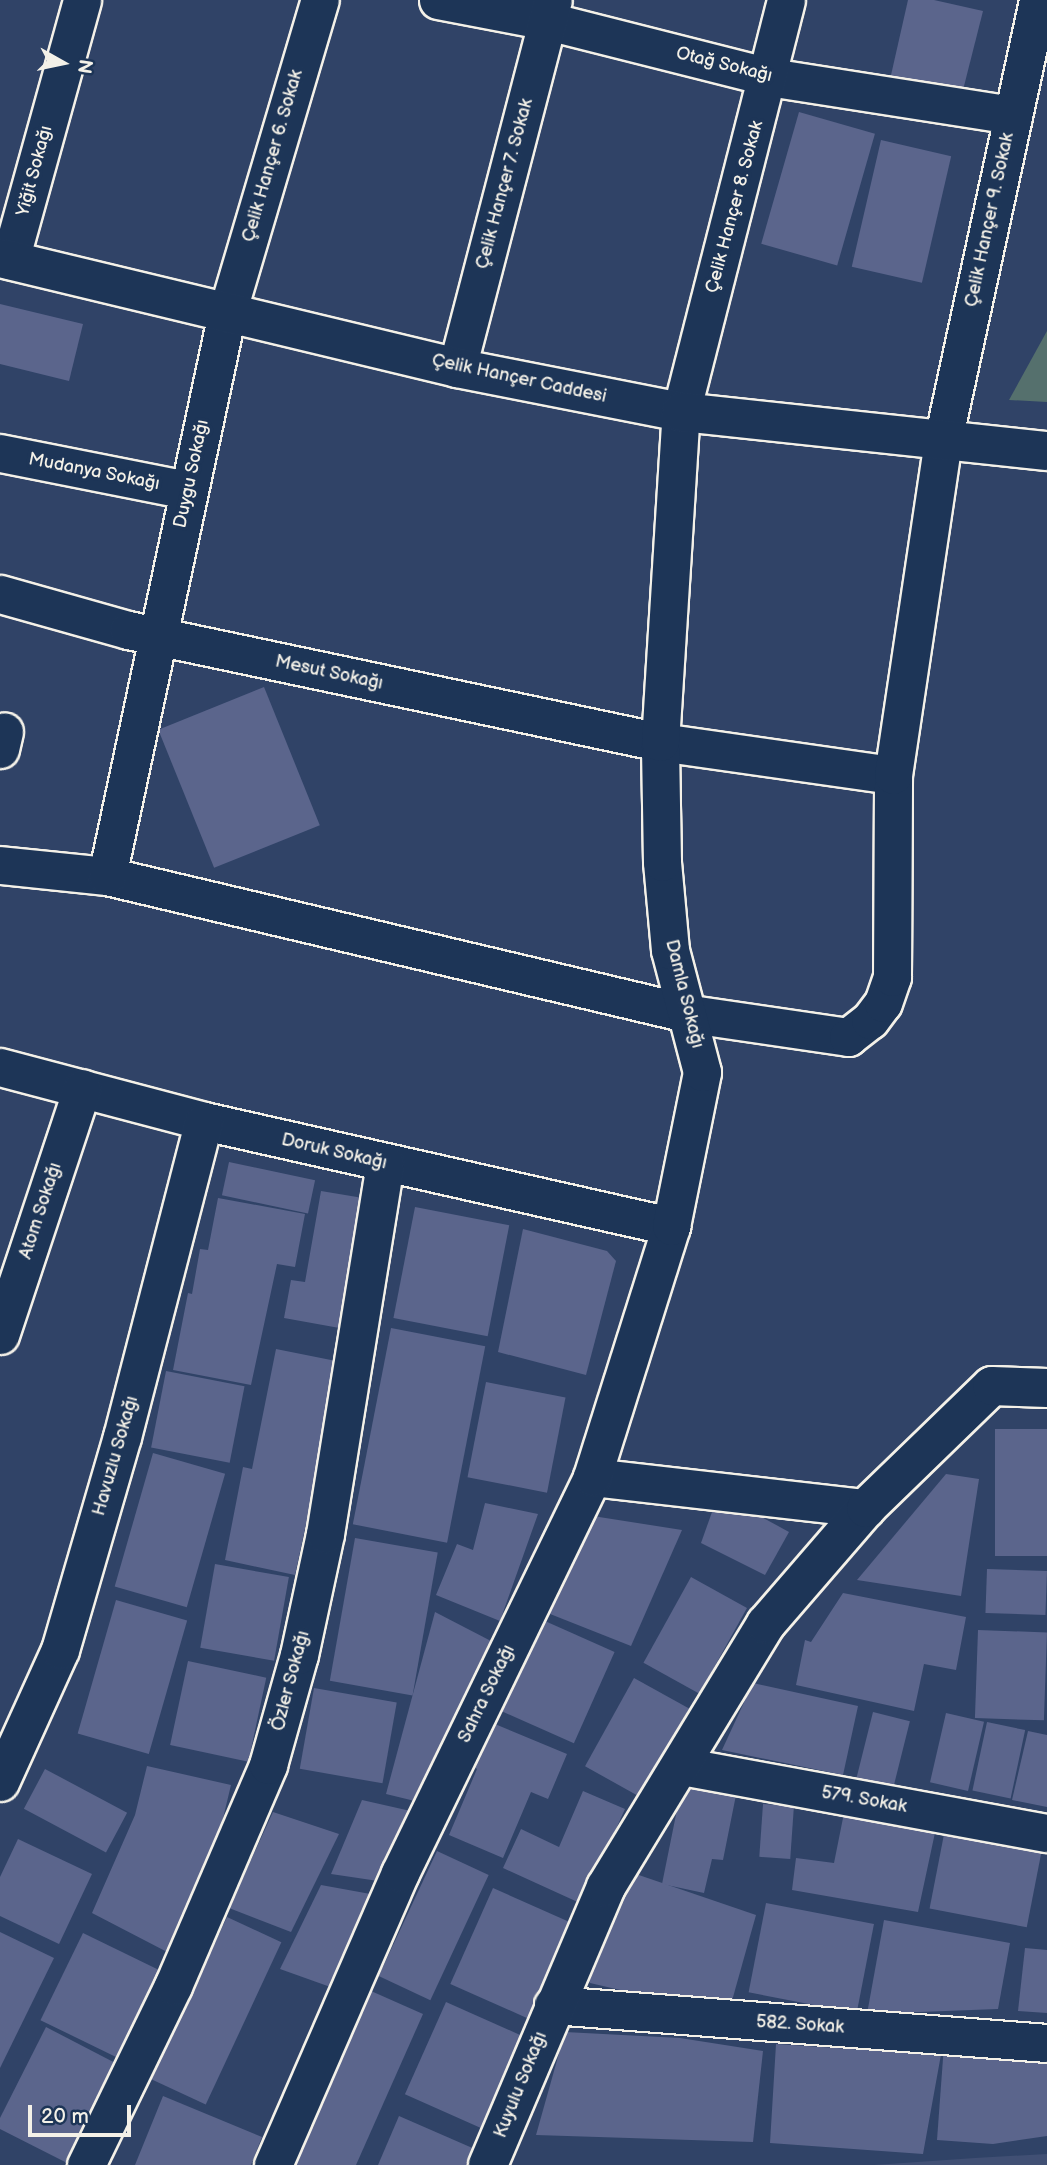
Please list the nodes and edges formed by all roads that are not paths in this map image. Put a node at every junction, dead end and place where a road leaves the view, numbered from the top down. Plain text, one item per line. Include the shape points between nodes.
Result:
1 (82, 0) edge
2 (320, 0) edge
3 (438, 0) edge
4 (786, 0) edge
5 (1038, 0) edge
6 (551, 11) edge
7 (769, 77) junction
8 (1013, 115) junction
9 (5, 259) edge
10 (227, 313) junction
11 (457, 368) junction
12 (681, 412) junction
13 (943, 440) junction
14 (1047, 451) edge
15 (0, 453) edge
16 (187, 490) junction
17 (0, 594) edge
18 (161, 637) junction
19 (660, 743) junction
20 (893, 775) junction
21 (0, 865) edge
22 (107, 876) junction
23 (691, 1014) junction
24 (0, 1067) edge
25 (82, 1087) junction
26 (204, 1121) junction
27 (385, 1164) junction
28 (671, 1226) junction
29 (0, 1335) edge
30 (1047, 1388) edge
31 (592, 1477) junction
32 (866, 1508) junction
33 (681, 1766) junction
34 (0, 1782) edge
35 (1047, 1833) edge
36 (554, 2005) junction
37 (1047, 2043) edge
38 (86, 2165) edge
39 (273, 2165) edge
40 (488, 2165) edge

1 - 9 street, Yiğit Sokağı
2 - 10 street, Çelik Hançer 6. Sokak
3 - 6 street, Otağ Sokağı
4 - 7 street, Çelik Hançer 8. Sokak
5 - 8 street, Çelik Hançer 9. Sokak
6 - 7 street, Otağ Sokağı
6 - 11 street, Çelik Hançer 7. Sokak
7 - 8 street, Otağ Sokağı
7 - 12 street, Çelik Hançer 8. Sokak
8 - 13 street, Çelik Hançer 9. Sokak
9 - 10 street, Çelik Hançer Caddesi
10 - 11 street, Çelik Hançer Caddesi
10 - 16 street, Duygu Sokağı
11 - 12 street, Çelik Hançer Caddesi
12 - 13 street, Çelik Hançer Caddesi
12 - 19 street, Damla Sokağı
13 - 14 street, Çelik Hançer Caddesi
13 - 20 street, Çelik Hançer 9. Sokak
15 - 16 street, Mudanya Sokağı
16 - 18 street, Duygu Sokağı
17 - 18 street, Mesut Sokağı
18 - 19 street, Mesut Sokağı
18 - 22 street, Duygu Sokağı
19 - 20 street, Mesut Sokağı
19 - 23 street, Damla Sokağı via 662,862 670,950
20 - 23 street, Çelik Hançer 9. Sokak via 892,977 883,1003 870,1020 848,1037
21 - 22 street, Çelik Hançer 9. Sokak
22 - 23 street, Çelik Hançer 9. Sokak
23 - 28 street, Damla Sokağı via 702,1072
24 - 25 street, Doruk Sokağı
25 - 26 street, Doruk Sokağı
25 - 29 street, Atom Sokağı
26 - 27 street, Doruk Sokağı
26 - 34 street, Havuzlu Sokağı via 122,1437 60,1650
27 - 28 street, Doruk Sokağı
27 - 38 street, Özler Sokağı via 325,1534 299,1655 268,1765 173,1986
28 - 31 street, Damla Sokağı
30 - 32 street, Kuyulu Sokağı via 992,1386
31 - 32 street
31 - 39 street, Sahra Sokağı via 400,1873
32 - 33 street, Kuyulu Sokağı via 766,1624
33 - 35 street, 579. Sokak
33 - 36 street, Kuyulu Sokağı via 606,1887
36 - 37 street, 582. Sokak
36 - 40 street, Kuyulu Sokağı

